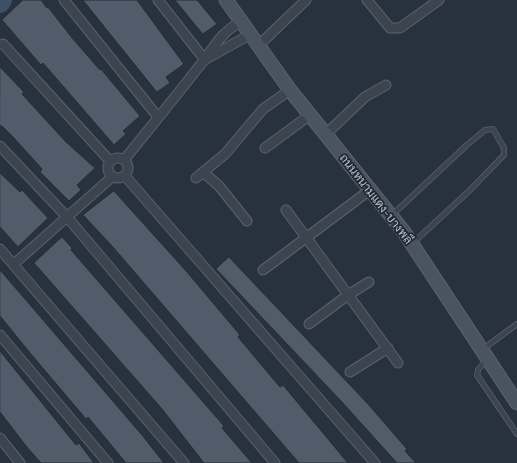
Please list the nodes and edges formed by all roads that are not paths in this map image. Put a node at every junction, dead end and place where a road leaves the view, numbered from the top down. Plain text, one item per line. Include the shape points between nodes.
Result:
1 (64, 0) edge
2 (158, 0) edge
3 (226, 0) edge
4 (306, 0) edge
5 (367, 0) edge
6 (439, 0) edge
7 (242, 21) junction
8 (251, 34) junction
9 (3, 44) dead end
10 (259, 45) junction
11 (205, 60) junction
12 (386, 85) dead end
13 (290, 90) junction
14 (310, 114) junction
15 (158, 117) junction
16 (326, 134) junction
17 (0, 146) edge
18 (265, 148) dead end
19 (124, 160) junction
20 (110, 162) junction
21 (125, 176) junction
22 (112, 177) junction
23 (370, 190) junction
24 (286, 210) dead end
25 (391, 216) junction
26 (67, 217) junction
27 (247, 221) dead end
28 (306, 238) junction
29 (411, 244) junction
30 (0, 248) edge
31 (14, 264) junction
32 (263, 270) dead end
33 (369, 282) dead end
34 (348, 295) junction
35 (309, 324) dead end
36 (517, 324) edge
37 (0, 335) edge
38 (388, 348) junction
39 (484, 354) junction
40 (398, 363) dead end
41 (350, 372) dead end
42 (517, 403) edge
43 (517, 434) edge
44 (0, 438) edge
45 (20, 463) edge
46 (108, 463) edge
47 (184, 463) edge
48 (275, 463) edge
49 (375, 463) edge

1 - 15 street
2 - 11 street
3 - 7 main road, ถนนหนามแดง-บางพลี
4 - 10 street
5 - 6 street via 390,28 400,28
7 - 8 main road, ถนนหนามแดง-บางพลี
7 - 11 street via 218,39
8 - 10 main road, ถนนหนามแดง-บางพลี
8 - 11 street
9 - 20 street
10 - 13 main road, ถนนหนามแดง-บางพลี
11 - 15 street
12 - 16 street via 365,97
13 - 14 main road, ถนนหนามแดง-บางพลี
13 - 27 street via 263,110 224,154 199,175 219,186
14 - 16 main road, ถนนหนามแดง-บางพลี
14 - 18 street
15 - 19 street
16 - 23 main road, ถนนหนามแดง-บางพลี
17 - 26 street
19 - 20 street via 115,158
19 - 21 street via 128,168
20 - 22 street via 108,171
21 - 22 street via 120,179
21 - 49 street
22 - 26 street
23 - 25 main road, ถนนหนามแดง-บางพลี
23 - 28 street
24 - 28 street
25 - 29 main road, ถนนหนามแดง-บางพลี
25 - 29 lane via 468,144 485,130 493,129 504,148 504,155 470,191
26 - 31 street
26 - 48 street
28 - 32 street
28 - 34 street
29 - 39 main road, ถนนหนามแดง-บางพลี
30 - 31 street
31 - 47 street
33 - 34 street
34 - 35 street
34 - 38 street
36 - 39 lane
37 - 46 street
38 - 40 street
38 - 41 street
39 - 42 main road, ถนนหนามแดง-บางพลี
39 - 43 lane via 477,375
44 - 45 street

